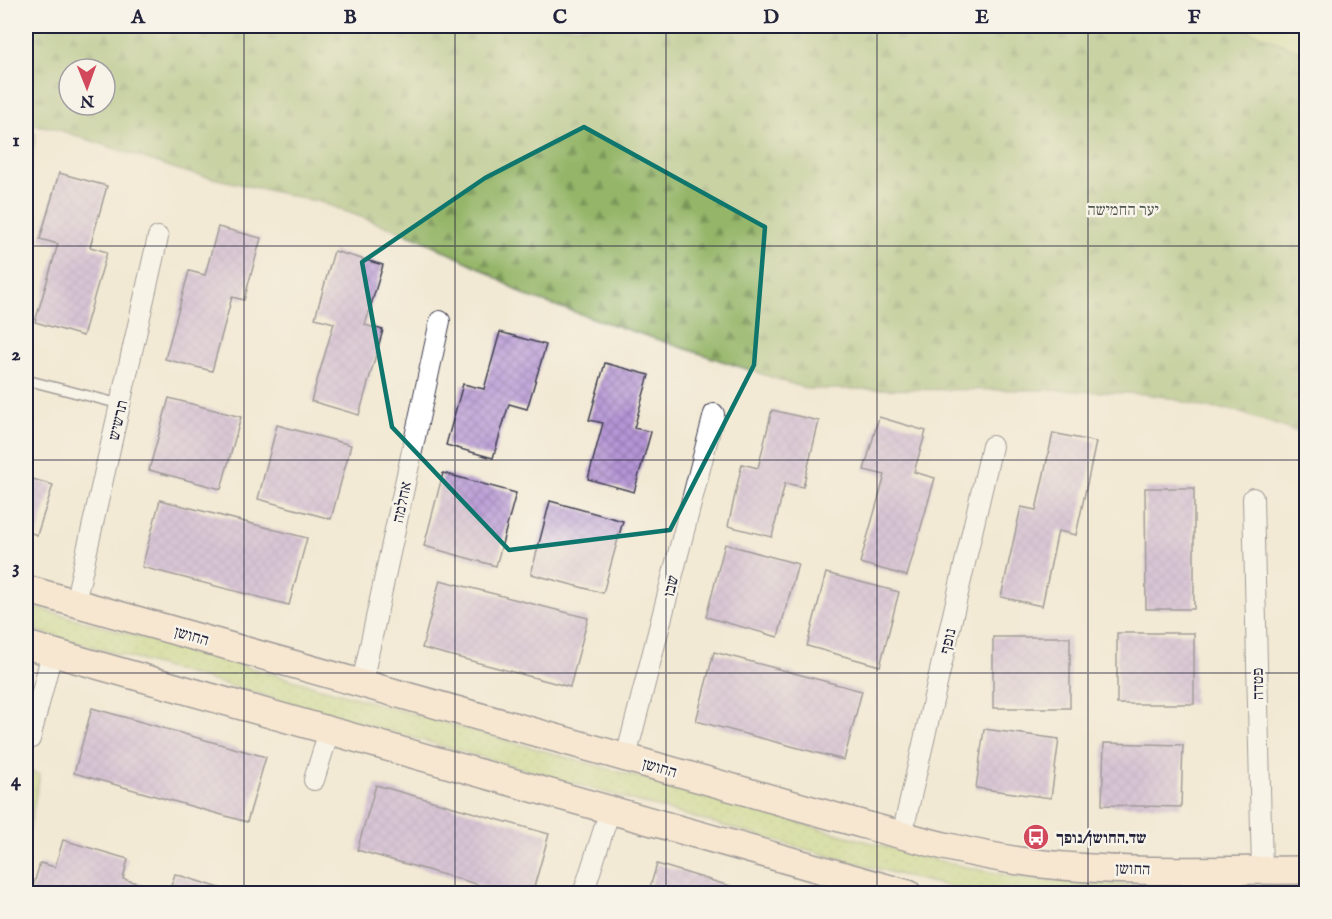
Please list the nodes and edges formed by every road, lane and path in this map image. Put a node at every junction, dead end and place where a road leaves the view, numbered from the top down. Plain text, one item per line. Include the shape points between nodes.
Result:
1 (158, 237) dead end
2 (440, 321) dead end
3 (26, 380) edge
4 (120, 404) junction
5 (714, 414) dead end
6 (992, 446) dead end
7 (1253, 498) dead end
8 (26, 589) edge
9 (75, 603) junction
10 (26, 645) edge
11 (52, 653) junction
12 (362, 683) junction
13 (329, 730) junction
14 (30, 739) dead end
15 (626, 758) junction
16 (314, 780) dead end
17 (610, 810) junction
18 (902, 835) junction
19 (1262, 870) junction
20 (1306, 870) edge
21 (881, 890) edge
22 (583, 894) edge
23 (908, 894) edge

1 - 4 street, תרשיש
2 - 12 street, אחלמה
3 - 4 lane
4 - 9 street, תרשיש
5 - 15 street, שבו
6 - 18 street, נופף
7 - 19 street, פטדה
8 - 9 street, החושן
9 - 12 street, החושן
10 - 11 street
11 - 13 street
11 - 14 street
12 - 15 street, החושן
13 - 16 street
13 - 17 street
15 - 18 street, החושן
17 - 21 street
17 - 22 street
18 - 19 street, החושן via 1036,863 1128,869
19 - 20 street, החושן
21 - 23 street

